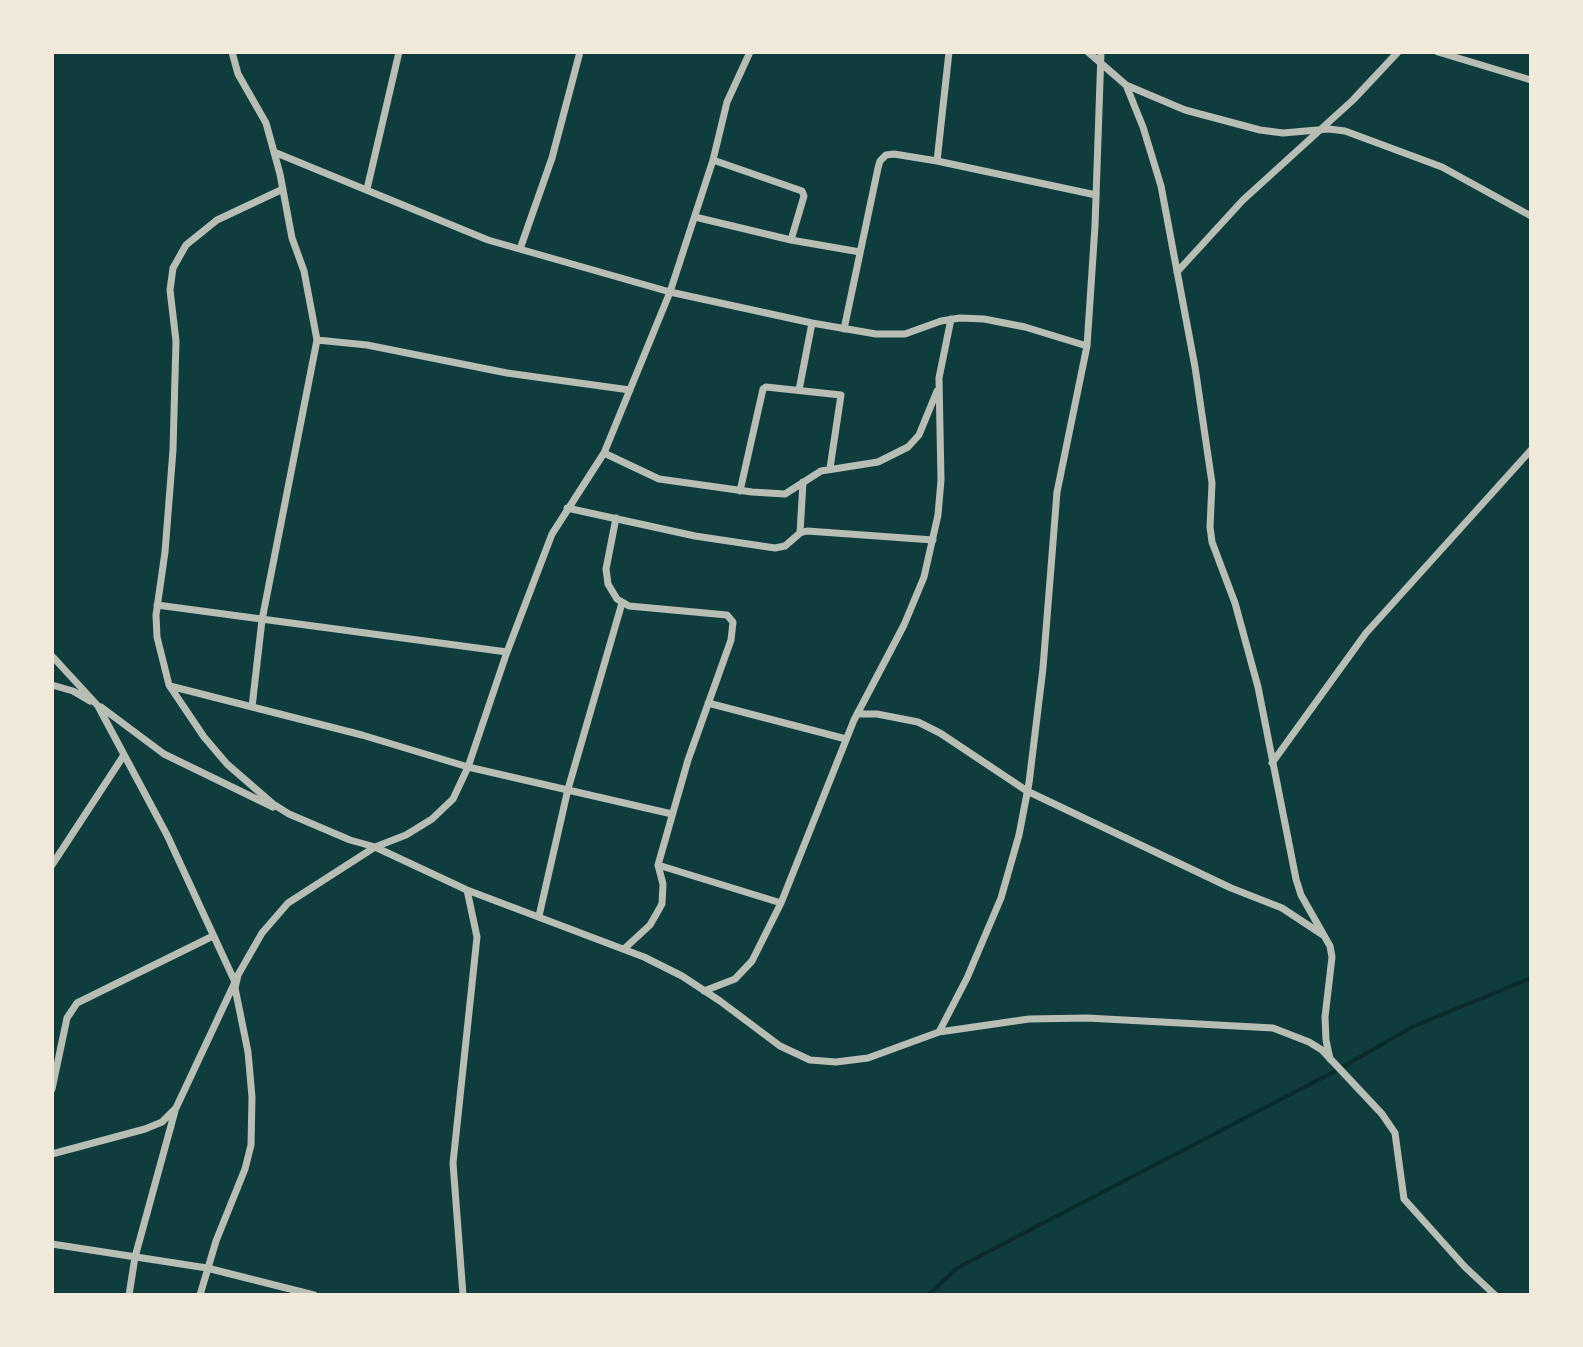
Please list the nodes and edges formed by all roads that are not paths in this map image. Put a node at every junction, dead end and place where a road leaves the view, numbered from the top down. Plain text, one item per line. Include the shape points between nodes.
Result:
1 (232, 52) edge
2 (399, 52) edge
3 (578, 52) edge
4 (750, 52) edge
5 (949, 52) edge
6 (1088, 52) edge
7 (1101, 52) edge
8 (1398, 52) edge
9 (1438, 52) edge
10 (1100, 62) junction
11 (1531, 80) edge
12 (1126, 85) junction
13 (1319, 130) junction
14 (274, 152) junction
15 (713, 160) junction
16 (937, 161) junction
17 (283, 189) junction
18 (367, 189) junction
19 (1096, 195) junction
20 (1531, 216) edge
21 (695, 217) junction
22 (791, 240) junction
23 (520, 249) junction
24 (860, 252) junction
25 (1177, 272) junction
26 (670, 292) junction
27 (951, 319) junction
28 (812, 323) junction
29 (844, 329) junction
30 (317, 340) junction
31 (1087, 346) junction
32 (939, 388) junction
33 (630, 390) junction
34 (799, 390) junction
35 (1531, 450) edge
36 (604, 453) junction
37 (830, 468) junction
38 (803, 482) junction
39 (740, 491) junction
40 (567, 508) junction
41 (616, 518) junction
42 (800, 533) junction
43 (933, 540) junction
44 (622, 603) junction
45 (157, 605) junction
46 (262, 620) junction
47 (507, 652) junction
48 (52, 656) edge
49 (52, 685) edge
50 (169, 685) junction
51 (708, 703) junction
52 (98, 706) junction
53 (252, 707) junction
54 (857, 714) junction
55 (846, 739) junction
56 (124, 755) junction
57 (1272, 763) junction
58 (468, 767) junction
59 (568, 789) junction
60 (1027, 791) junction
61 (289, 814) junction
62 (672, 814) junction
63 (375, 847) junction
64 (52, 865) edge
65 (658, 865) junction
66 (467, 890) junction
67 (781, 903) junction
68 (539, 916) junction
69 (213, 936) junction
70 (1325, 936) junction
71 (624, 949) junction
72 (235, 982) junction
73 (704, 991) junction
74 (939, 1032) junction
75 (1331, 1061) junction
76 (52, 1089) edge
77 (176, 1108) junction
78 (52, 1154) edge
79 (52, 1244) edge
80 (135, 1257) junction
81 (207, 1268) junction
82 (129, 1295) edge
83 (200, 1295) edge
84 (314, 1295) edge
85 (463, 1295) edge
86 (1495, 1295) edge

1 - 14 street
2 - 18 street
3 - 23 street via 552,158
4 - 15 street via 727,102
5 - 16 street
6 - 10 street
7 - 10 street
8 - 13 street
9 - 11 street
10 - 12 street
10 - 19 street
12 - 13 street via 1231,124 1283,133
12 - 25 street via 1161,186
13 - 20 street via 1345,131 1442,167
13 - 25 street via 1243,200
14 - 17 street
14 - 18 street
15 - 21 street
15 - 22 street via 804,193
16 - 19 street
16 - 24 street via 894,154 880,161
17 - 30 street
17 - 45 street via 217,220 186,245 173,268 173,450
18 - 23 street
19 - 31 street
21 - 22 street
21 - 26 street
22 - 24 street
23 - 26 street
24 - 29 street
25 - 57 street via 1210,462 1212,542 1249,652
26 - 28 street
26 - 33 street
27 - 29 street via 895,335
27 - 31 street via 1005,323
27 - 32 street
28 - 29 street
28 - 34 street
30 - 33 street
30 - 46 street
31 - 60 street via 1057,492
32 - 37 street via 926,422 908,447 878,462
32 - 43 street via 941,480
33 - 36 street
34 - 37 street via 841,395
34 - 39 street via 763,389
35 - 57 street via 1366,633
36 - 39 street via 659,479
36 - 40 street
37 - 38 street
38 - 39 street via 785,494
38 - 42 street
40 - 41 street
40 - 47 street
41 - 42 street via 775,548
41 - 44 street via 606,577
42 - 43 street
43 - 54 street via 904,625
44 - 51 street via 730,617 731,640
44 - 59 street
45 - 46 street
45 - 50 street via 157,637
46 - 47 street
46 - 53 street
47 - 58 street
48 - 52 street
49 - 52 street
50 - 53 street
50 - 61 street via 227,764
51 - 55 street
51 - 62 street
52 - 56 street
52 - 61 street via 164,754
53 - 58 street
54 - 55 street
54 - 60 street via 918,722
55 - 67 street
56 - 64 street
56 - 69 street
57 - 70 street via 1296,879
58 - 59 street
58 - 63 street via 453,799 432,819
59 - 62 street
59 - 68 street
60 - 70 street via 1269,902
60 - 74 street via 1001,898
61 - 63 street
62 - 65 street
63 - 66 street
63 - 72 street via 281,910
65 - 67 street
65 - 71 street via 662,904 650,925
66 - 68 street
66 - 85 street via 477,937 453,1163
67 - 73 street via 752,961 727,983
68 - 71 street
69 - 72 street
69 - 76 street via 77,1003 67,1018
70 - 75 street via 1332,957 1325,1017
71 - 73 street
72 - 77 street
72 - 81 street via 248,1052 251,1145
73 - 74 street via 780,1046 810,1060 868,1058
74 - 75 street via 1029,1019 1087,1018 1273,1028 1309,1042
75 - 86 street via 1395,1133 1404,1199
77 - 78 street via 145,1129
77 - 80 street
79 - 80 street
80 - 81 street
80 - 82 street
81 - 83 street
81 - 84 street

